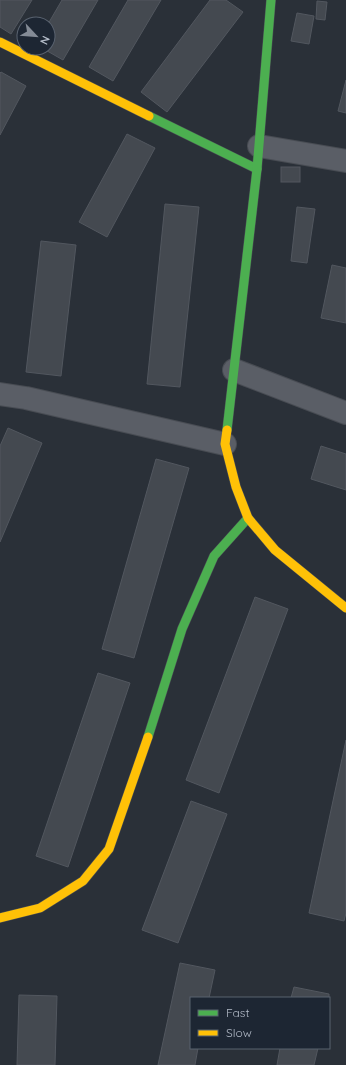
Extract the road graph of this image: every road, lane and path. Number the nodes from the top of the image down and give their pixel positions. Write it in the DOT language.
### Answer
graph roads {
  1 [pos="271,0"];
  2 [pos="0,42"];
  3 [pos="259,146"];
  4 [pos="346,161"];
  5 [pos="257,169"];
  6 [pos="234,370"];
  7 [pos="0,394"];
  8 [pos="346,413"];
  9 [pos="225,444"];
  10 [pos="248,518"];
  11 [pos="346,608"];
  12 [pos="0,918"];
  1 -- 3 [label="street"];
  2 -- 5 [label="street"];
  3 -- 4 [label="street"];
  3 -- 5 [label="street"];
  5 -- 6 [label="street"];
  6 -- 8 [label="street"];
  6 -- 9 [label="street"];
  7 -- 9 [label="street"];
  9 -- 10 [label="street"];
  10 -- 11 [label="street"];
  10 -- 12 [label="street"];
}
